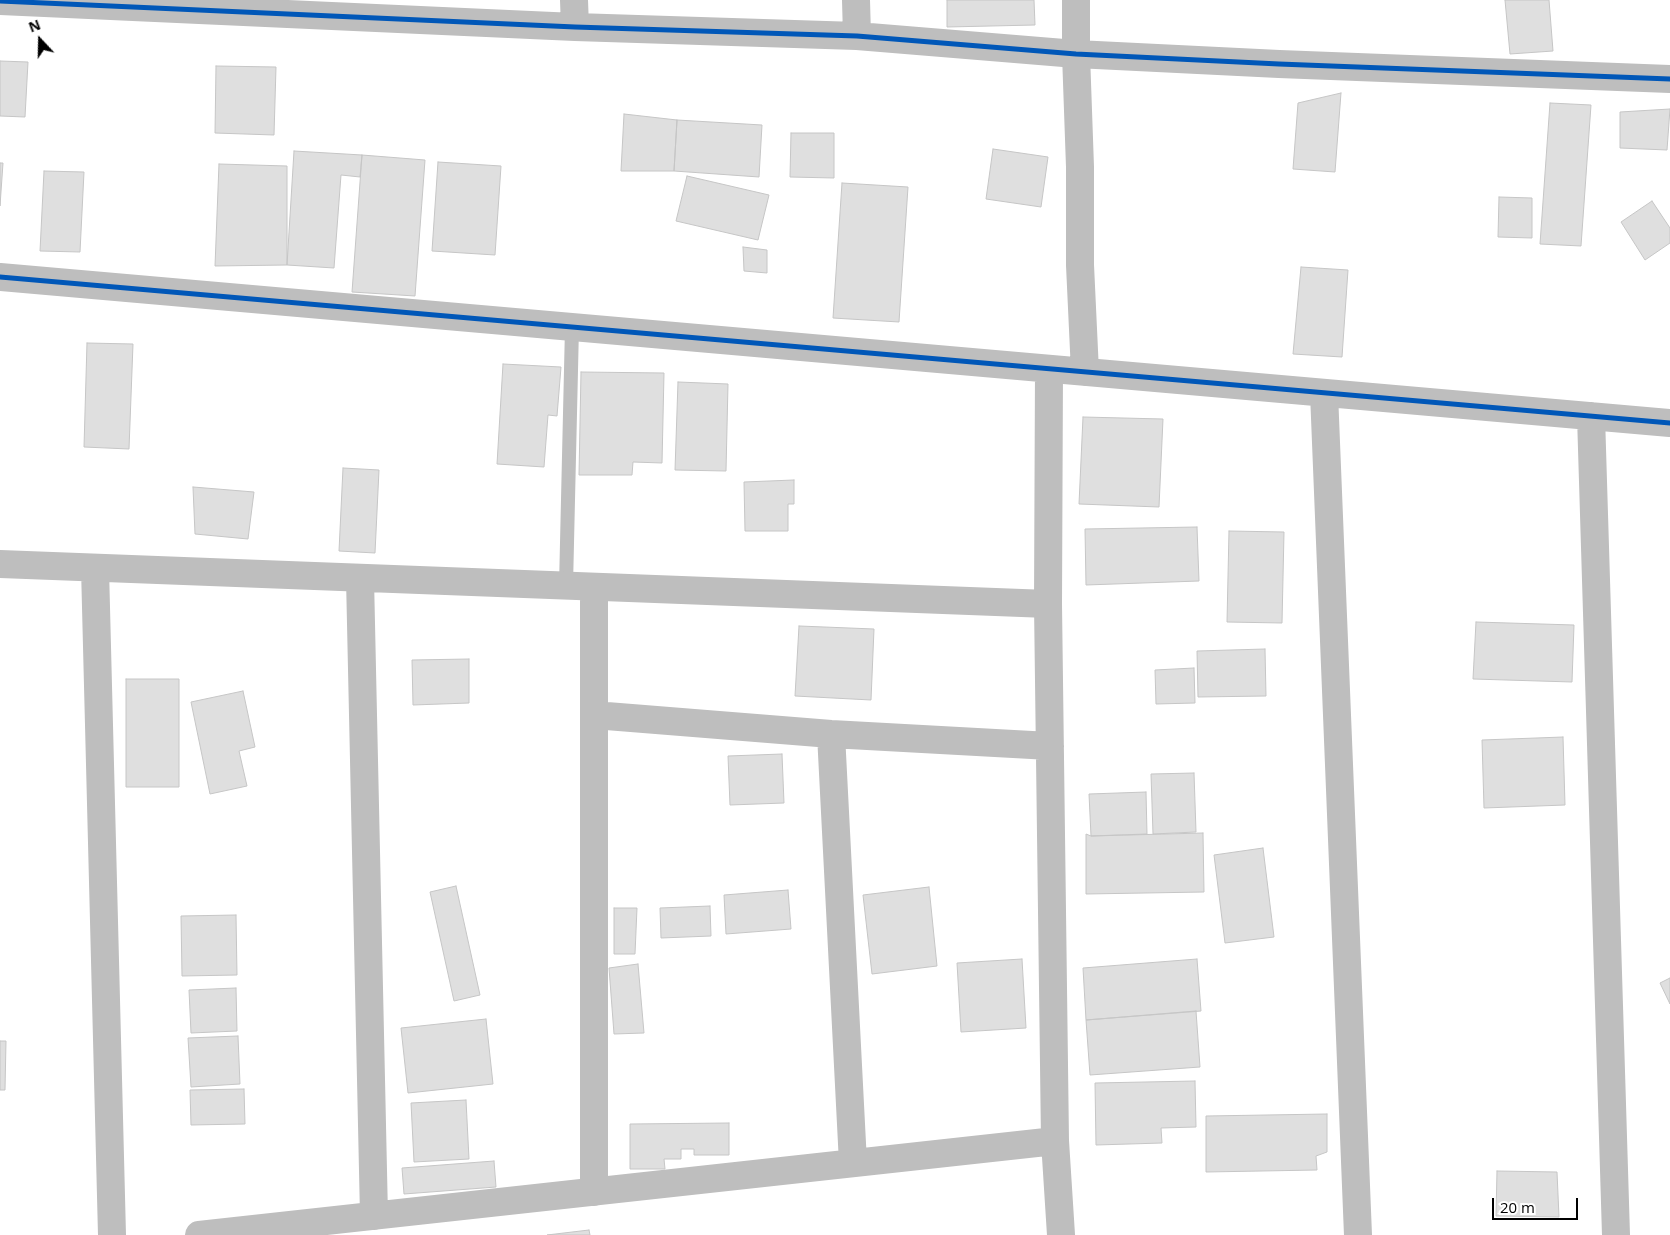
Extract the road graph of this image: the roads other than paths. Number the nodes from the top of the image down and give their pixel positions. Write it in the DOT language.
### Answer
graph roads {
  1 [pos="574,0"];
  2 [pos="856,0"];
  3 [pos="1076,0"];
  4 [pos="0,1"];
  5 [pos="575,27"];
  6 [pos="857,36"];
  7 [pos="1076,54"];
  8 [pos="1670,79"];
  9 [pos="0,277"];
  10 [pos="572,327"];
  11 [pos="1049,369"];
  12 [pos="1085,372"];
  13 [pos="1324,393"];
  14 [pos="1591,416"];
  15 [pos="1670,423"];
  16 [pos="0,564"];
  17 [pos="95,568"];
  18 [pos="360,578"];
  19 [pos="566,586"];
  20 [pos="594,587"];
  21 [pos="1048,604"];
  22 [pos="594,715"];
  23 [pos="831,734"];
  24 [pos="1050,746"];
  25 [pos="1055,1141"];
  26 [pos="853,1163"];
  27 [pos="594,1192"];
  28 [pos="374,1216"];
  29 [pos="112,1235"];
  30 [pos="199,1235"];
  31 [pos="1061,1235"];
  32 [pos="1358,1235"];
  33 [pos="1616,1235"];
  1 -- 5 [label="street"];
  2 -- 6 [label="street"];
  3 -- 7 [label="street"];
  4 -- 5 [label="street"];
  5 -- 6 [label="street"];
  6 -- 7 [label="street"];
  7 -- 8 [label="street"];
  7 -- 12 [label="street"];
  9 -- 10 [label="street"];
  10 -- 11 [label="street"];
  10 -- 19 [label="lane"];
  11 -- 12 [label="street"];
  11 -- 21 [label="street"];
  12 -- 13 [label="street"];
  13 -- 14 [label="street"];
  13 -- 32 [label="street"];
  14 -- 15 [label="street"];
  14 -- 33 [label="street"];
  16 -- 17 [label="street"];
  17 -- 18 [label="street"];
  17 -- 29 [label="street"];
  18 -- 19 [label="street"];
  18 -- 28 [label="street"];
  19 -- 20 [label="street"];
  20 -- 21 [label="street"];
  20 -- 22 [label="street"];
  21 -- 24 [label="street"];
  22 -- 23 [label="street"];
  22 -- 27 [label="street"];
  23 -- 24 [label="street"];
  23 -- 26 [label="street"];
  24 -- 25 [label="street"];
  25 -- 26 [label="street"];
  25 -- 31 [label="street"];
  26 -- 27 [label="street"];
  27 -- 28 [label="street"];
  28 -- 30 [label="street"];
}
